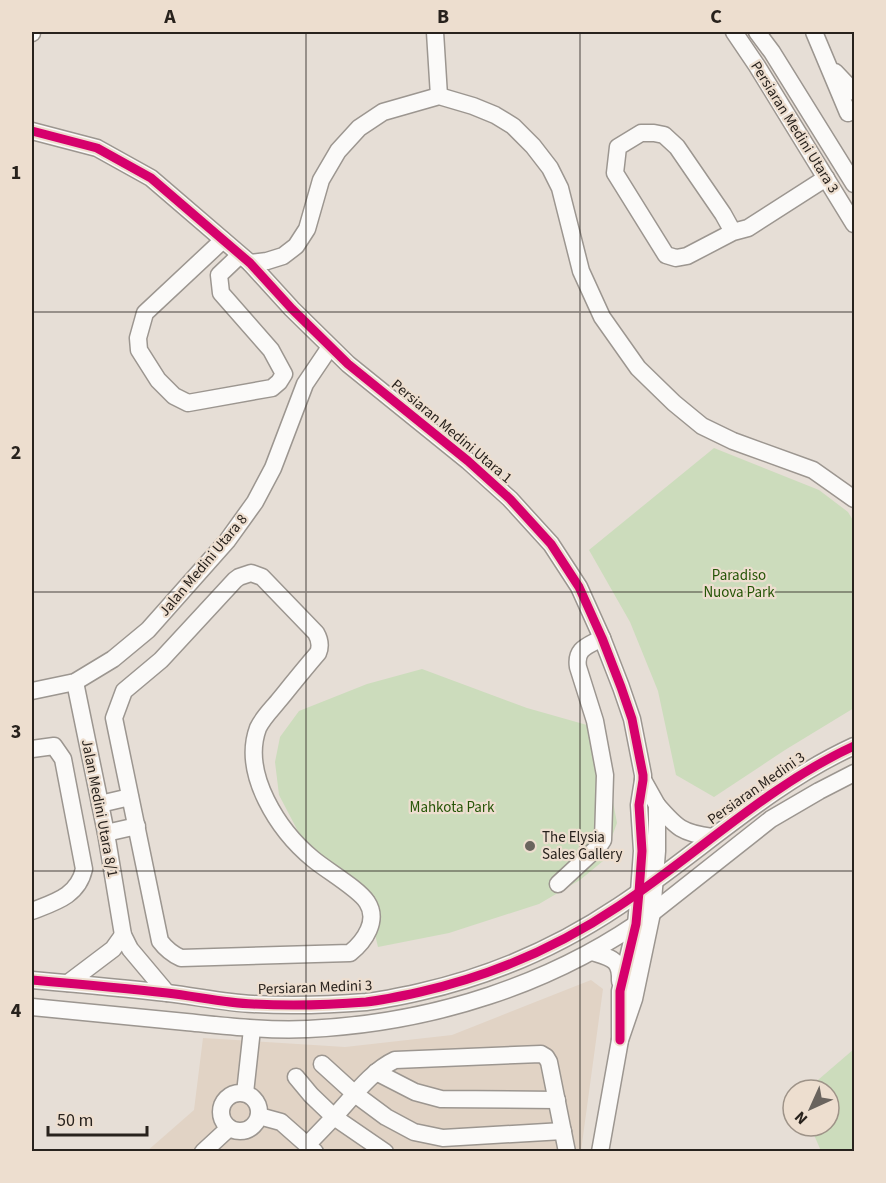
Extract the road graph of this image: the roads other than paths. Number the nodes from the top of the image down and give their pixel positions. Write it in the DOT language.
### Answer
graph roads {
  1 [pos="435,32"];
  2 [pos="734,32"];
  3 [pos="757,32"];
  4 [pos="814,32"];
  5 [pos="828,64"];
  6 [pos="855,92"];
  7 [pos="439,96"];
  8 [pos="848,113"];
  9 [pos="32,131"];
  10 [pos="826,178"];
  11 [pos="855,184"];
  12 [pos="855,224"];
  13 [pos="733,232"];
  14 [pos="223,240"];
  15 [pos="245,259"];
  16 [pos="330,347"];
  17 [pos="855,499"];
  18 [pos="603,638"];
  19 [pos="75,682"];
  20 [pos="32,691"];
  21 [pos="855,746"];
  22 [pos="32,749"];
  23 [pos="855,773"];
  24 [pos="644,780"];
  25 [pos="130,797"];
  26 [pos="100,804"];
  27 [pos="657,805"];
  28 [pos="137,826"];
  29 [pos="106,833"];
  30 [pos="712,837"];
  31 [pos="655,880"];
  32 [pos="558,884"];
  33 [pos="639,892"];
  34 [pos="32,911"];
  35 [pos="652,913"];
  36 [pos="636,924"];
  37 [pos="123,935"];
  38 [pos="592,952"];
  39 [pos="32,980"];
  40 [pos="68,983"];
  41 [pos="620,991"];
  42 [pos="167,993"];
  43 [pos="32,1007"];
  44 [pos="252,1029"];
  45 [pos="620,1040"];
  46 [pos="322,1064"];
  47 [pos="376,1072"];
  48 [pos="296,1077"];
  49 [pos="245,1093"];
  50 [pos="355,1094"];
  51 [pos="556,1100"];
  52 [pos="259,1116"];
  53 [pos="334,1117"];
  54 [pos="229,1128"];
  55 [pos="563,1131"];
  56 [pos="311,1148"];
  57 [pos="203,1152"];
  58 [pos="385,1152"];
  59 [pos="567,1152"];
  60 [pos="600,1152"];
  1 -- 7 [label="street"];
  2 -- 10 [label="street, Persiaran Medini Utara 3"];
  3 -- 11 [label="street, Persiaran Medini Utara 3"];
  4 -- 5 [label="street"];
  5 -- 6 [label="street"];
  5 -- 8 [label="street"];
  7 -- 15 [label="street"];
  7 -- 17 [label="street"];
  9 -- 14 [label="street, Persiaran Medini Utara 1"];
  10 -- 12 [label="street, Persiaran Medini Utara 3"];
  10 -- 13 [label="street"];
  13 -- 13 [label="street"];
  14 -- 15 [label="street, Persiaran Medini Utara 1"];
  14 -- 15 [label="street"];
  15 -- 16 [label="street, Persiaran Medini Utara 1"];
  16 -- 18 [label="street, Persiaran Medini Utara 1"];
  16 -- 19 [label="street, Jalan Medini Utara 8"];
  18 -- 24 [label="street, Persiaran Medini Utara 1"];
  18 -- 32 [label="street"];
  19 -- 20 [label="street, Jalan Medini Utara 8"];
  19 -- 26 [label="street, Jalan Medini Utara 8/1"];
  21 -- 30 [label="street, Persiaran Medini 3"];
  22 -- 34 [label="street"];
  23 -- 35 [label="street"];
  24 -- 27 [label="street, Persiaran Medini Utara 1"];
  24 -- 33 [label="street, Persiaran Medini Utara 1"];
  25 -- 26 [label="street"];
  25 -- 28 [label="street"];
  25 -- 28 [label="street"];
  26 -- 29 [label="street, Jalan Medini Utara 8/1"];
  27 -- 30 [label="street"];
  27 -- 31 [label="street, Persiaran Medini Utara 1"];
  28 -- 29 [label="street"];
  29 -- 37 [label="street, Jalan Medini Utara 8/1"];
  30 -- 31 [label="street, Persiaran Medini 3"];
  31 -- 33 [label="street, Persiaran Medini 3"];
  31 -- 35 [label="street, Persiaran Medini Utara 1"];
  33 -- 36 [label="street, Persiaran Medini Utara 1"];
  33 -- 42 [label="street, Persiaran Medini 3"];
  35 -- 36 [label="street"];
  35 -- 45 [label="street, Persiaran Medini Utara 1"];
  36 -- 38 [label="street"];
  36 -- 41 [label="street, Persiaran Medini Utara 1"];
  37 -- 40 [label="street"];
  37 -- 42 [label="street, Jalan Medini Utara 8/1"];
  38 -- 41 [label="street"];
  38 -- 44 [label="street"];
  39 -- 40 [label="street, Persiaran Medini 3"];
  40 -- 42 [label="street, Persiaran Medini 3"];
  41 -- 45 [label="street, Persiaran Medini Utara 1"];
  43 -- 44 [label="street"];
  44 -- 49 [label="street"];
  45 -- 60 [label="street, Persiaran Medini Utara 1"];
  46 -- 50 [label="street"];
  47 -- 50 [label="street"];
  47 -- 51 [label="street"];
  47 -- 51 [label="street"];
  48 -- 53 [label="street"];
  49 -- 52 [label="street"];
  49 -- 54 [label="street"];
  50 -- 53 [label="street"];
  50 -- 55 [label="street"];
  51 -- 55 [label="street"];
  52 -- 54 [label="street"];
  52 -- 56 [label="street"];
  53 -- 56 [label="street"];
  53 -- 58 [label="street"];
  54 -- 57 [label="street"];
  55 -- 59 [label="street"];
}
